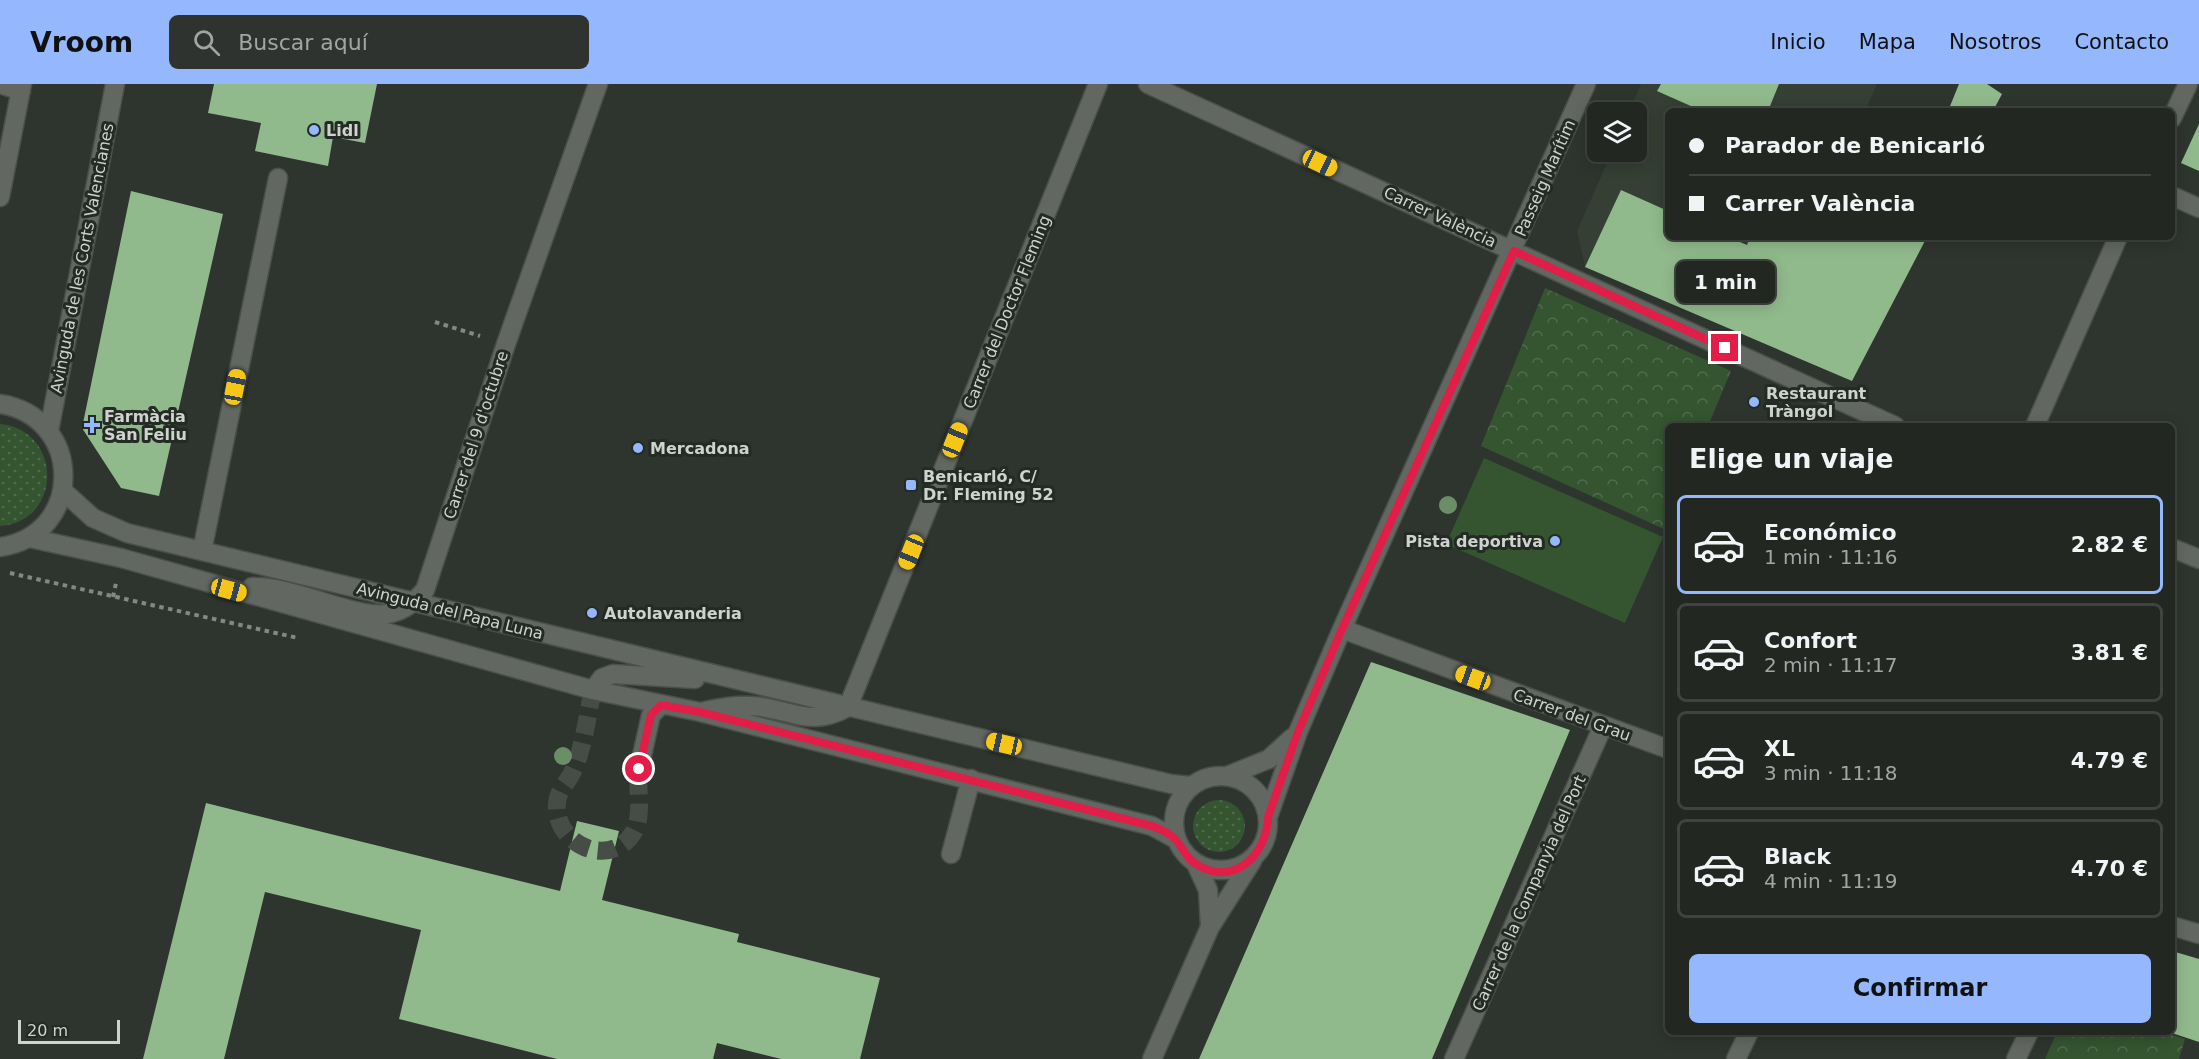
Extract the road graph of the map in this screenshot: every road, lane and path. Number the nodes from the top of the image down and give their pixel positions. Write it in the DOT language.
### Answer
graph roads {
  1 [pos="0,84"];
  2 [pos="115,84"];
  3 [pos="598,84"];
  4 [pos="1098,84"];
  5 [pos="1148,84"];
  6 [pos="1587,84"];
  7 [pos="2188,84"];
  8 [pos="21,87"];
  9 [pos="2175,112"];
  10 [pos="278,178"];
  11 [pos="0,197"];
  12 [pos="2175,197"];
  13 [pos="2199,208"];
  14 [pos="2117,240"];
  15 [pos="1514,251"];
  16 [pos="0,404"];
  17 [pos="1888,423"];
  18 [pos="2036,423"];
  19 [pos="49,431"];
  20 [pos="63,490"];
  21 [pos="30,537"];
  22 [pos="0,547"];
  23 [pos="2175,549"];
  24 [pos="202,551"];
  25 [pos="2199,559"];
  26 [pos="229,590"];
  27 [pos="414,603"];
  28 [pos="1342,629"];
  29 [pos="711,675"];
  30 [pos="593,690"];
  31 [pos="661,705"];
  32 [pos="848,707"];
  33 [pos="700,712"];
  34 [pos="1603,726"];
  35 [pos="1298,732"];
  36 [pos="1665,748"];
  37 [pos="639,769"];
  38 [pos="1227,776"];
  39 [pos="971,779"];
  40 [pos="1190,786"];
  41 [pos="1268,817"];
  42 [pos="1176,839"];
  43 [pos="951,854"];
  44 [pos="1254,857"];
  45 [pos="1196,864"];
  46 [pos="1210,927"];
  47 [pos="2175,927"];
  48 [pos="2199,934"];
  49 [pos="1748,1035"];
  50 [pos="2028,1035"];
  51 [pos="1152,1059"];
  52 [pos="1454,1059"];
  53 [pos="1736,1059"];
  54 [pos="2016,1059"];
  1 -- 8 [label="street"];
  2 -- 19 [label="street, Avinguda de les Corts Valencianes"];
  3 -- 27 [label="street, Carrer del 9 d'octubre"];
  4 -- 32 [label="street, Carrer del Doctor Fleming"];
  5 -- 15 [label="street, Carrer València"];
  6 -- 15 [label="street, Passeig Marítim"];
  7 -- 9 [label="street"];
  8 -- 11 [label="street"];
  10 -- 24 [label="street"];
  12 -- 13 [label="street"];
  14 -- 18 [label="street"];
  15 -- 17 [label="street, Carrer València"];
  15 -- 28 [label="street, Passeig Marítim"];
  16 -- 19 [label="street"];
  19 -- 20 [label="street"];
  20 -- 21 [label="street"];
  20 -- 24 [label="street, Avinguda del Papa Luna"];
  21 -- 22 [label="street"];
  21 -- 26 [label="street"];
  23 -- 25 [label="street"];
  24 -- 27 [label="street, Avinguda del Papa Luna"];
  26 -- 27 [label="street"];
  26 -- 30 [label="street"];
  27 -- 29 [label="street, Avinguda del Papa Luna"];
  28 -- 34 [label="street, Carrer del Grau"];
  28 -- 35 [label="street, Passeig Marítim"];
  29 -- 30 [label="street"];
  29 -- 32 [label="street, Avinguda del Papa Luna"];
  30 -- 31 [label="street"];
  31 -- 33 [label="street"];
  31 -- 37 [label="street"];
  32 -- 33 [label="street"];
  32 -- 40 [label="street, Avinguda del Papa Luna"];
  33 -- 39 [label="street"];
  34 -- 36 [label="street, Carrer del Grau"];
  34 -- 52 [label="street, Carrer de la Companyia del Port"];
  35 -- 38 [label="street, Passeig Marítim"];
  35 -- 41 [label="street, Passeig Marítim"];
  38 -- 40 [label="street"];
  38 -- 41 [label="street"];
  39 -- 42 [label="street"];
  39 -- 43 [label="street"];
  40 -- 42 [label="street"];
  41 -- 44 [label="street"];
  42 -- 45 [label="street"];
  44 -- 45 [label="street"];
  44 -- 46 [label="street"];
  45 -- 46 [label="street"];
  46 -- 51 [label="street"];
  47 -- 48 [label="street"];
  49 -- 53 [label="street"];
  50 -- 54 [label="street"];
}
